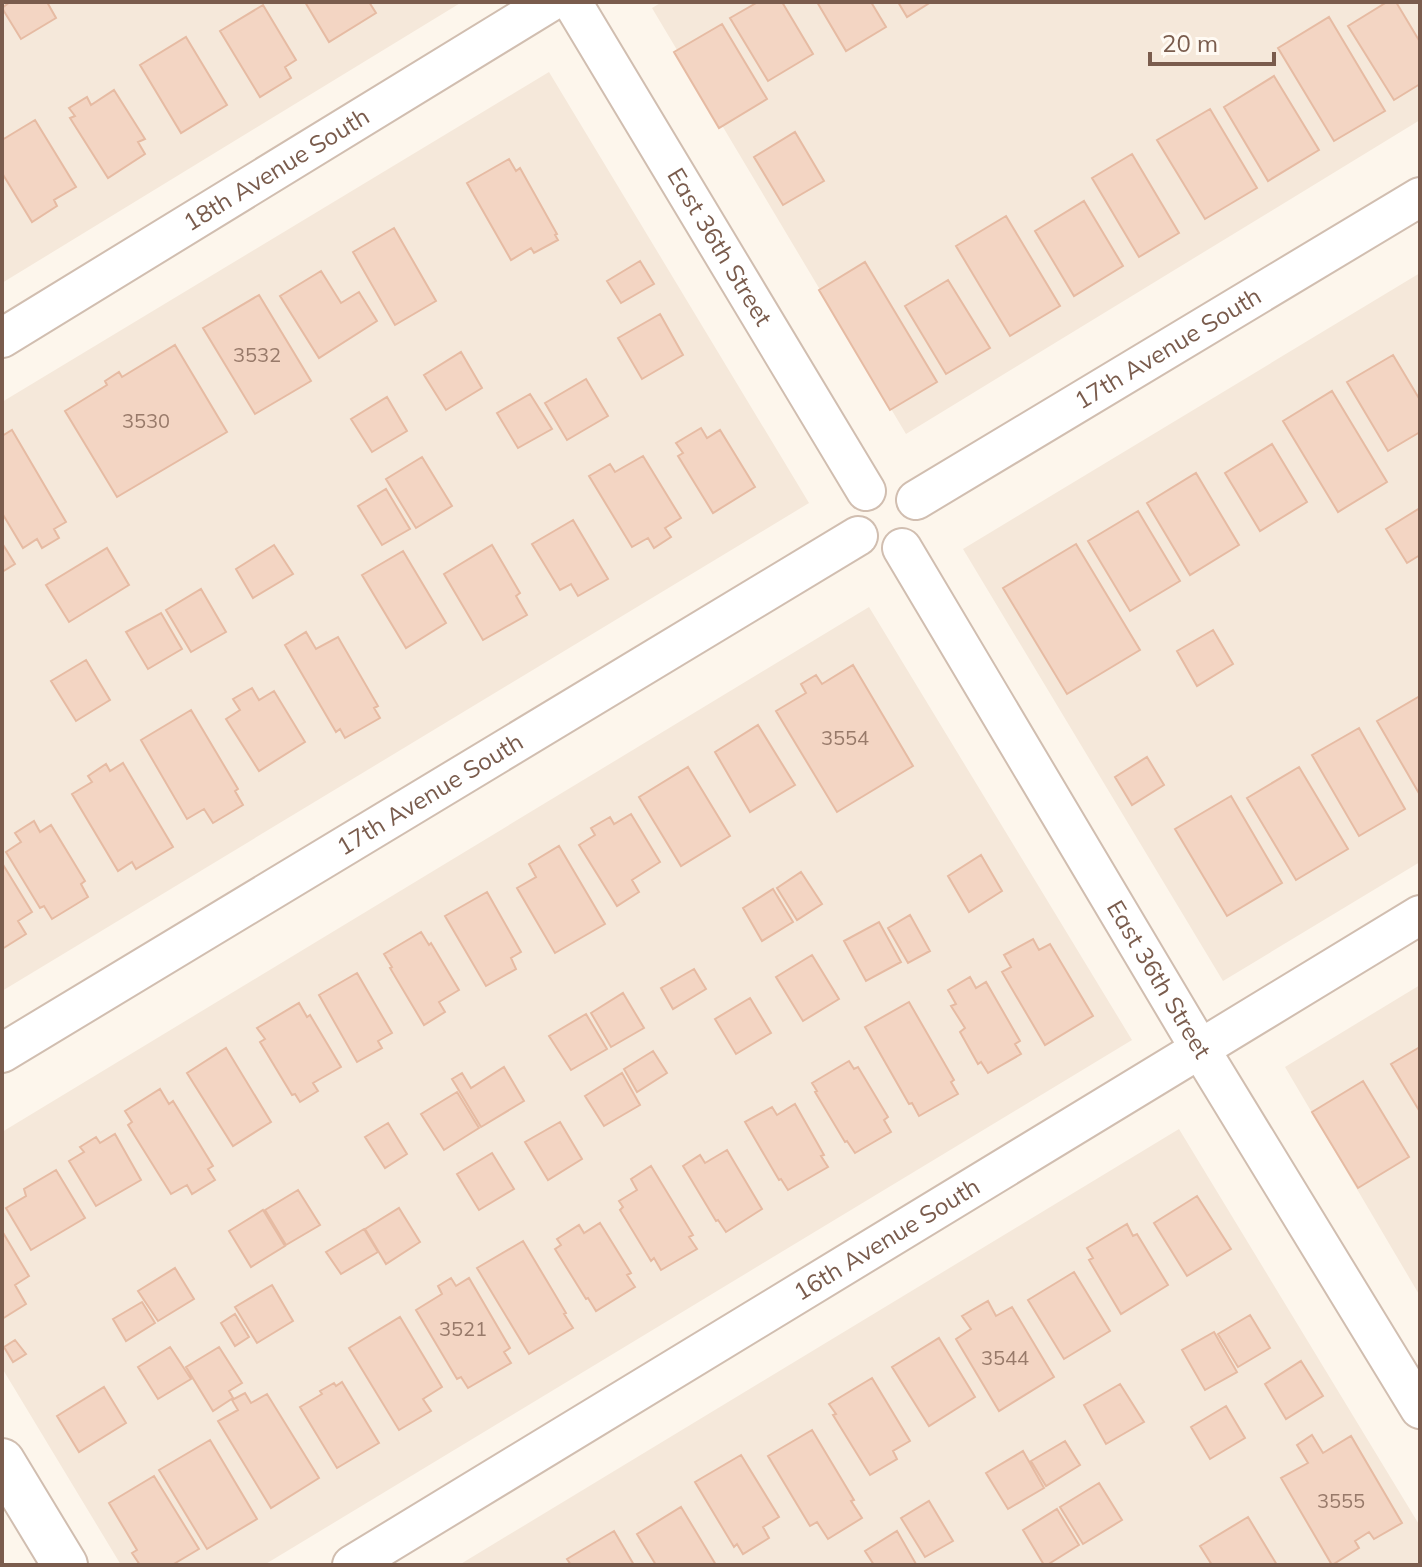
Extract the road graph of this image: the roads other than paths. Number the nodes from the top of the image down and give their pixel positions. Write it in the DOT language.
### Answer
graph roads {
  1 [pos="550,2"];
  2 [pos="572,2"];
  3 [pos="1420,197"];
  4 [pos="2,338"];
  5 [pos="866,491"];
  6 [pos="916,500"];
  7 [pos="858,536"];
  8 [pos="902,548"];
  9 [pos="1420,915"];
  10 [pos="1200,1049"];
  11 [pos="2,1053"];
  12 [pos="1420,1409"];
  13 [pos="2,1461"];
  14 [pos="65,1565"];
  15 [pos="352,1565"];
  1 -- 4 [label="street, 18th Avenue South"];
  2 -- 5 [label="street, East 36th Street"];
  3 -- 6 [label="street, 17th Avenue South"];
  5 -- 6 [label="street"];
  5 -- 7 [label="street"];
  6 -- 8 [label="street"];
  7 -- 8 [label="street"];
  7 -- 11 [label="street, 17th Avenue South"];
  8 -- 10 [label="street, East 36th Street"];
  9 -- 10 [label="street, 16th Avenue South"];
  10 -- 12 [label="street, East 36th Street"];
  10 -- 15 [label="street, 16th Avenue South"];
  13 -- 14 [label="street"];
}
